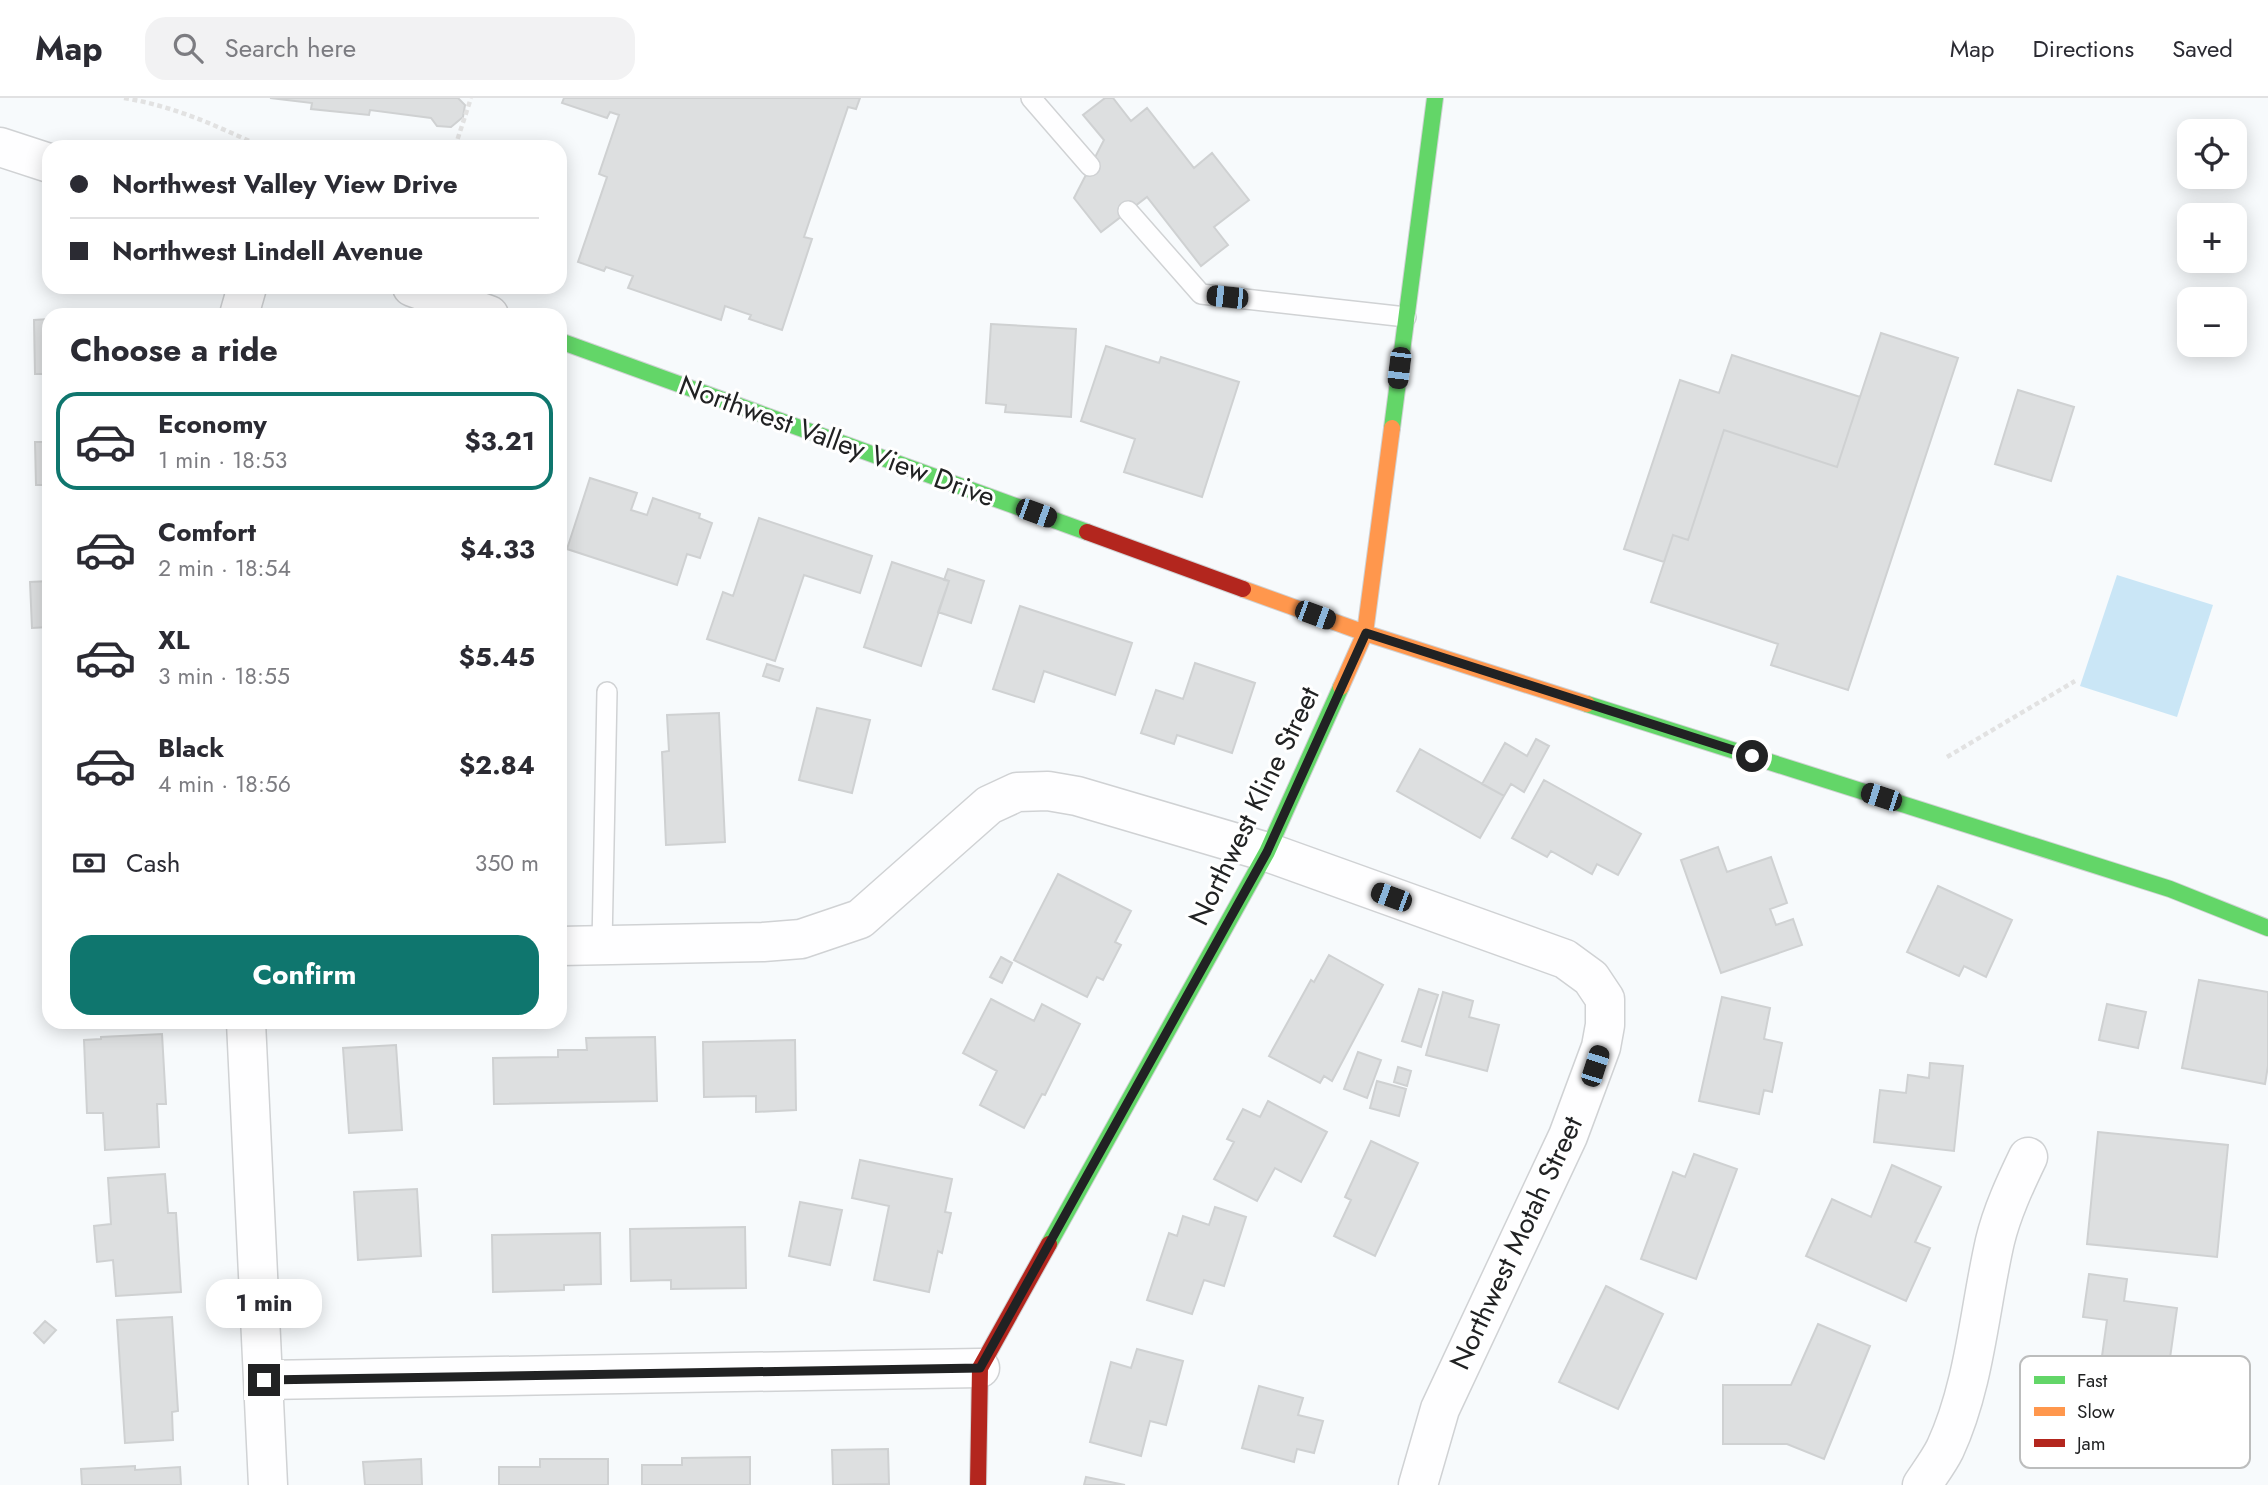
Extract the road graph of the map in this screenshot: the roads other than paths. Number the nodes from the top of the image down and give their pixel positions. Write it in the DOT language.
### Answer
graph roads {
  1 [pos="1031,98"];
  2 [pos="1434,98"];
  3 [pos="0,147"];
  4 [pos="42,161"];
  5 [pos="1090,166"];
  6 [pos="1128,211"];
  7 [pos="431,294"];
  8 [pos="470,308"];
  9 [pos="1406,317"];
  10 [pos="567,344"];
  11 [pos="1366,633"];
  12 [pos="607,692"];
  13 [pos="1267,852"];
  14 [pos="2268,928"];
  15 [pos="602,945"];
  16 [pos="567,946"];
  17 [pos="246,1029"];
  18 [pos="2028,1157"];
  19 [pos="980,1368"];
  20 [pos="264,1380"];
  21 [pos="268,1485"];
  22 [pos="978,1485"];
  23 [pos="1418,1485"];
  24 [pos="1922,1485"];
  1 -- 5 [label="lane"];
  2 -- 9 [label="street, Northwest Kline Street"];
  3 -- 4 [label="street"];
  6 -- 9 [label="lane"];
  7 -- 8 [label="street"];
  9 -- 11 [label="street, Northwest Kline Street"];
  10 -- 11 [label="street, Northwest Valley View Drive"];
  11 -- 13 [label="street, Northwest Kline Street"];
  11 -- 14 [label="street, Northwest Valley View Drive"];
  12 -- 15 [label="lane"];
  13 -- 15 [label="street"];
  13 -- 19 [label="street, Northwest Kline Street"];
  13 -- 23 [label="street, Northwest Motah Street"];
  15 -- 16 [label="street"];
  17 -- 20 [label="street"];
  18 -- 24 [label="street"];
  19 -- 20 [label="street"];
  19 -- 22 [label="street, Northwest Kline Street"];
  20 -- 21 [label="street"];
}
